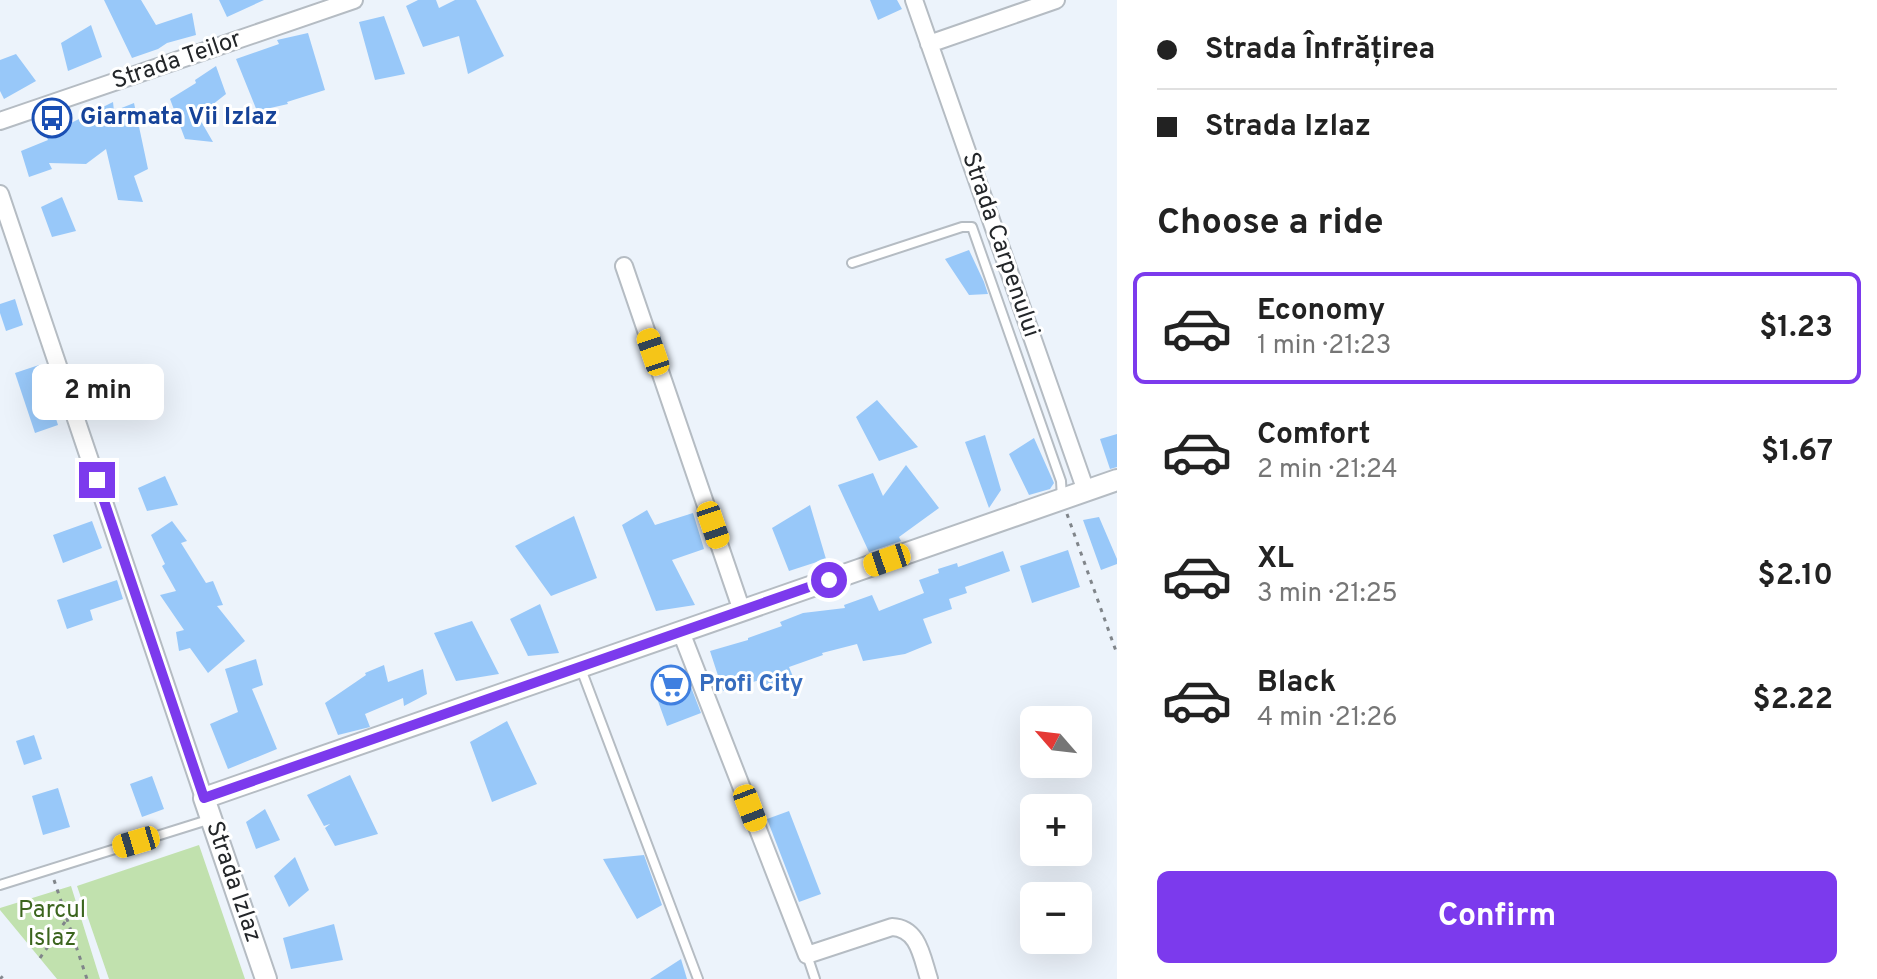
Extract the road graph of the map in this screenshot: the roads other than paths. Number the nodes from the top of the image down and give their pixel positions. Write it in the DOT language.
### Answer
graph roads {
  1 [pos="354,0"];
  2 [pos="914,0"];
  3 [pos="1056,0"];
  4 [pos="929,44"];
  5 [pos="0,121"];
  6 [pos="0,194"];
  7 [pos="991,221"];
  8 [pos="972,227"];
  9 [pos="852,263"];
  10 [pos="624,266"];
  11 [pos="1117,480"];
  12 [pos="1086,491"];
  13 [pos="1062,499"];
  14 [pos="742,611"];
  15 [pos="681,632"];
  16 [pos="581,668"];
  17 [pos="204,798"];
  18 [pos="211,819"];
  19 [pos="0,885"];
  20 [pos="807,955"];
  21 [pos="266,979"];
  22 [pos="698,979"];
  23 [pos="815,979"];
  24 [pos="929,979"];
  1 -- 5 [label="street, Strada Teilor"];
  2 -- 4 [label="street, Strada Carpenului"];
  3 -- 4 [label="street"];
  4 -- 7 [label="street, Strada Carpenului"];
  6 -- 17 [label="street, Strada Izlaz"];
  7 -- 8 [label="lane"];
  7 -- 12 [label="street, Strada Carpenului"];
  8 -- 9 [label="lane"];
  8 -- 13 [label="lane"];
  10 -- 14 [label="street"];
  11 -- 12 [label="street"];
  12 -- 13 [label="street"];
  13 -- 14 [label="street"];
  14 -- 15 [label="street"];
  15 -- 16 [label="street"];
  15 -- 20 [label="street"];
  16 -- 17 [label="street"];
  16 -- 22 [label="lane"];
  17 -- 18 [label="street, Strada Izlaz"];
  18 -- 19 [label="lane"];
  18 -- 21 [label="street, Strada Izlaz"];
  20 -- 23 [label="lane"];
  20 -- 24 [label="street"];
}
